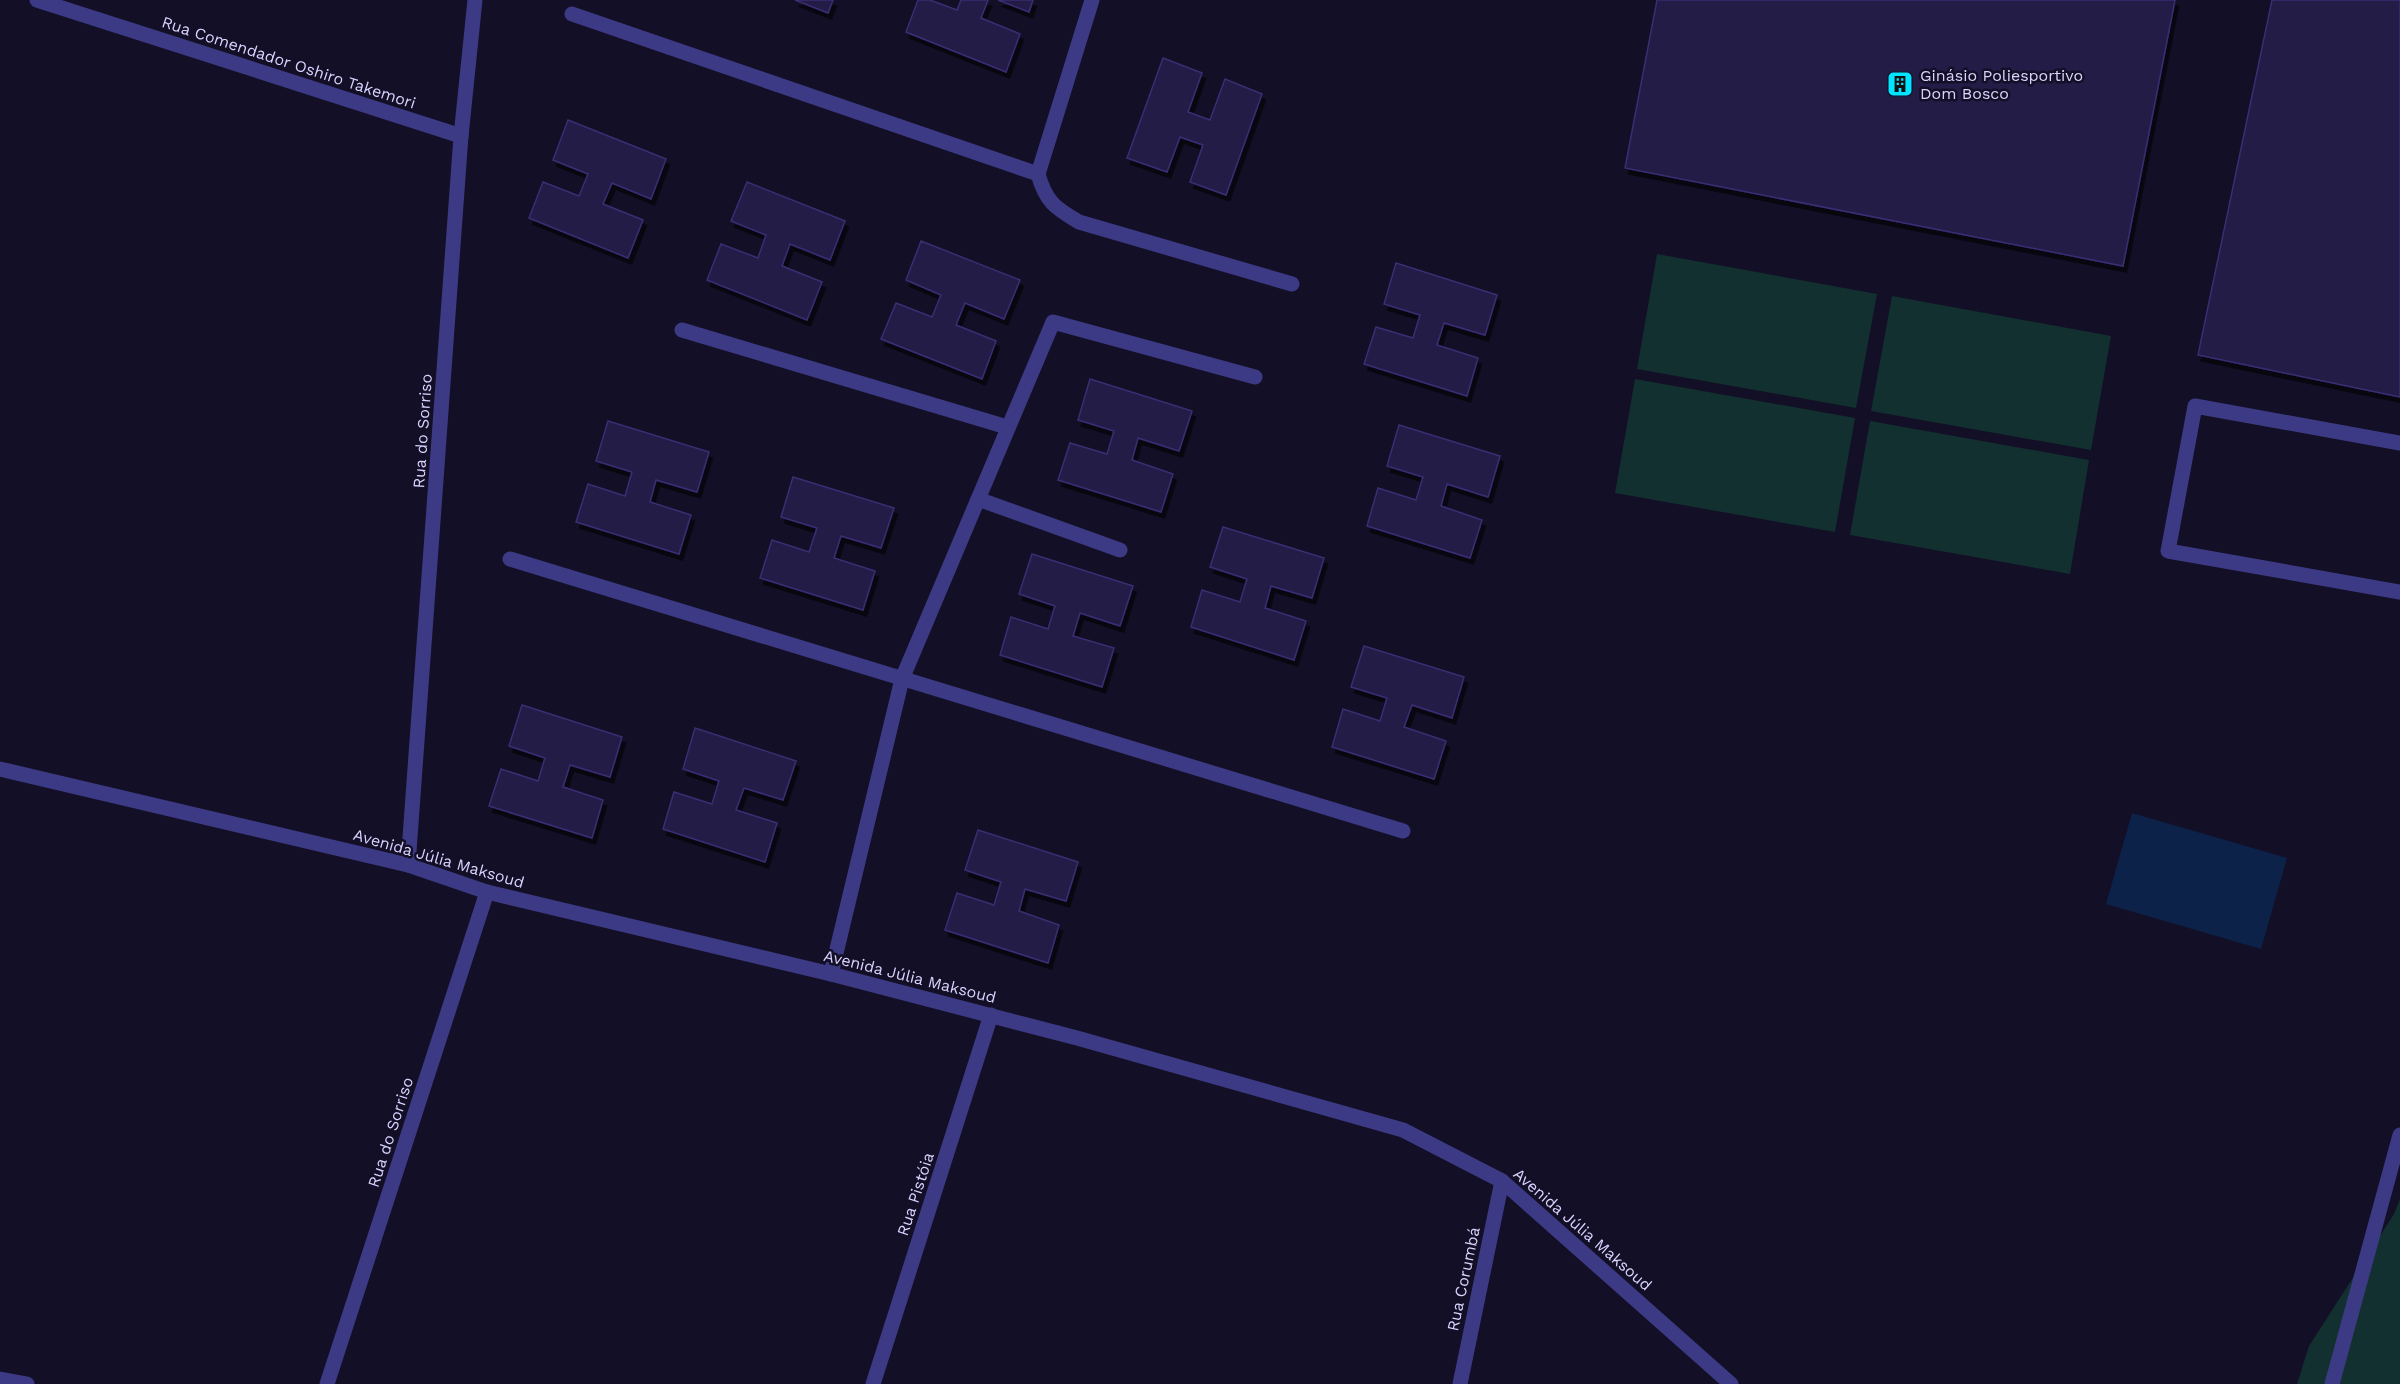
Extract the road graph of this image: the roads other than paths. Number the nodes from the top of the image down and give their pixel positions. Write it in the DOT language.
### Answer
graph roads {
  1 [pos="37,0"];
  2 [pos="475,0"];
  3 [pos="1092,0"];
  4 [pos="572,14"];
  5 [pos="460,136"];
  6 [pos="1038,174"];
  7 [pos="1292,284"];
  8 [pos="682,330"];
  9 [pos="1255,377"];
  10 [pos="1007,427"];
  11 [pos="2400,443"];
  12 [pos="978,499"];
  13 [pos="1120,550"];
  14 [pos="510,558"];
  15 [pos="2400,592"];
  16 [pos="902,679"];
  17 [pos="0,769"];
  18 [pos="1403,831"];
  19 [pos="408,866"];
  20 [pos="487,891"];
  21 [pos="831,974"];
  22 [pos="992,1015"];
  23 [pos="2400,1135"];
  24 [pos="1502,1181"];
  25 [pos="0,1379"];
  26 [pos="27,1384"];
  27 [pos="327,1384"];
  28 [pos="873,1384"];
  29 [pos="1460,1384"];
  30 [pos="1731,1384"];
  31 [pos="2332,1384"];
  1 -- 5 [label="street, Rua Comendador Oshiro Takemori"];
  2 -- 5 [label="street, Rua do Sorriso"];
  3 -- 6 [label="street"];
  4 -- 6 [label="street"];
  5 -- 19 [label="street, Rua do Sorriso"];
  6 -- 7 [label="street"];
  8 -- 10 [label="street"];
  9 -- 10 [label="street"];
  10 -- 12 [label="street"];
  11 -- 15 [label="street"];
  12 -- 13 [label="street"];
  12 -- 16 [label="street"];
  14 -- 16 [label="street"];
  16 -- 18 [label="street"];
  16 -- 21 [label="street"];
  17 -- 19 [label="street, Avenida Júlia Maksoud"];
  19 -- 20 [label="street, Avenida Júlia Maksoud"];
  20 -- 21 [label="street, Avenida Júlia Maksoud"];
  20 -- 27 [label="street, Rua do Sorriso"];
  21 -- 22 [label="street, Avenida Júlia Maksoud"];
  22 -- 24 [label="street, Avenida Júlia Maksoud"];
  22 -- 28 [label="street, Rua Pistóia"];
  23 -- 31 [label="street"];
  24 -- 29 [label="street, Rua Corumbá"];
  24 -- 30 [label="street, Avenida Júlia Maksoud"];
  25 -- 26 [label="street"];
}
